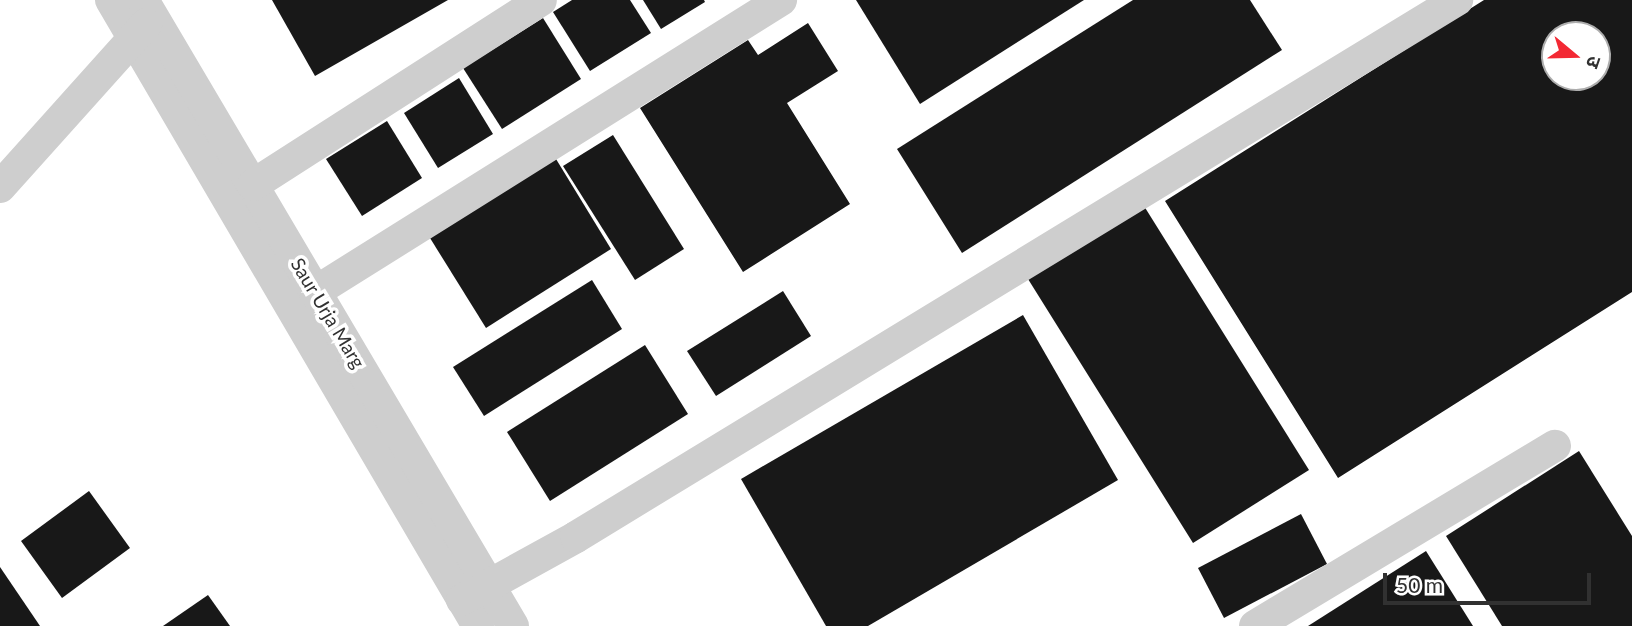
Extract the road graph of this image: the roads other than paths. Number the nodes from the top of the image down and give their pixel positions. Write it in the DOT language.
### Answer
graph roads {
  1 [pos="111,0"];
  2 [pos="541,0"];
  3 [pos="780,0"];
  4 [pos="1457,0"];
  5 [pos="143,18"];
  6 [pos="253,186"];
  7 [pos="0,187"];
  8 [pos="315,292"];
  9 [pos="361,397"];
  10 [pos="1555,446"];
  11 [pos="476,604"];
  12 [pos="513,626"];
  13 [pos="1255,626"];
  1 -- 5 [label="street, Saur Urja Marg"];
  2 -- 6 [label="street"];
  3 -- 8 [label="street"];
  4 -- 11 [label="street"];
  5 -- 6 [label="street, Saur Urja Marg"];
  5 -- 7 [label="street"];
  5 -- 9 [label="street, Saur Urja Marg"];
  6 -- 8 [label="street, Saur Urja Marg"];
  8 -- 9 [label="street, Saur Urja Marg"];
  9 -- 11 [label="street, Saur Urja Marg"];
  10 -- 13 [label="street"];
  11 -- 12 [label="street, Saur Urja Marg"];
}
